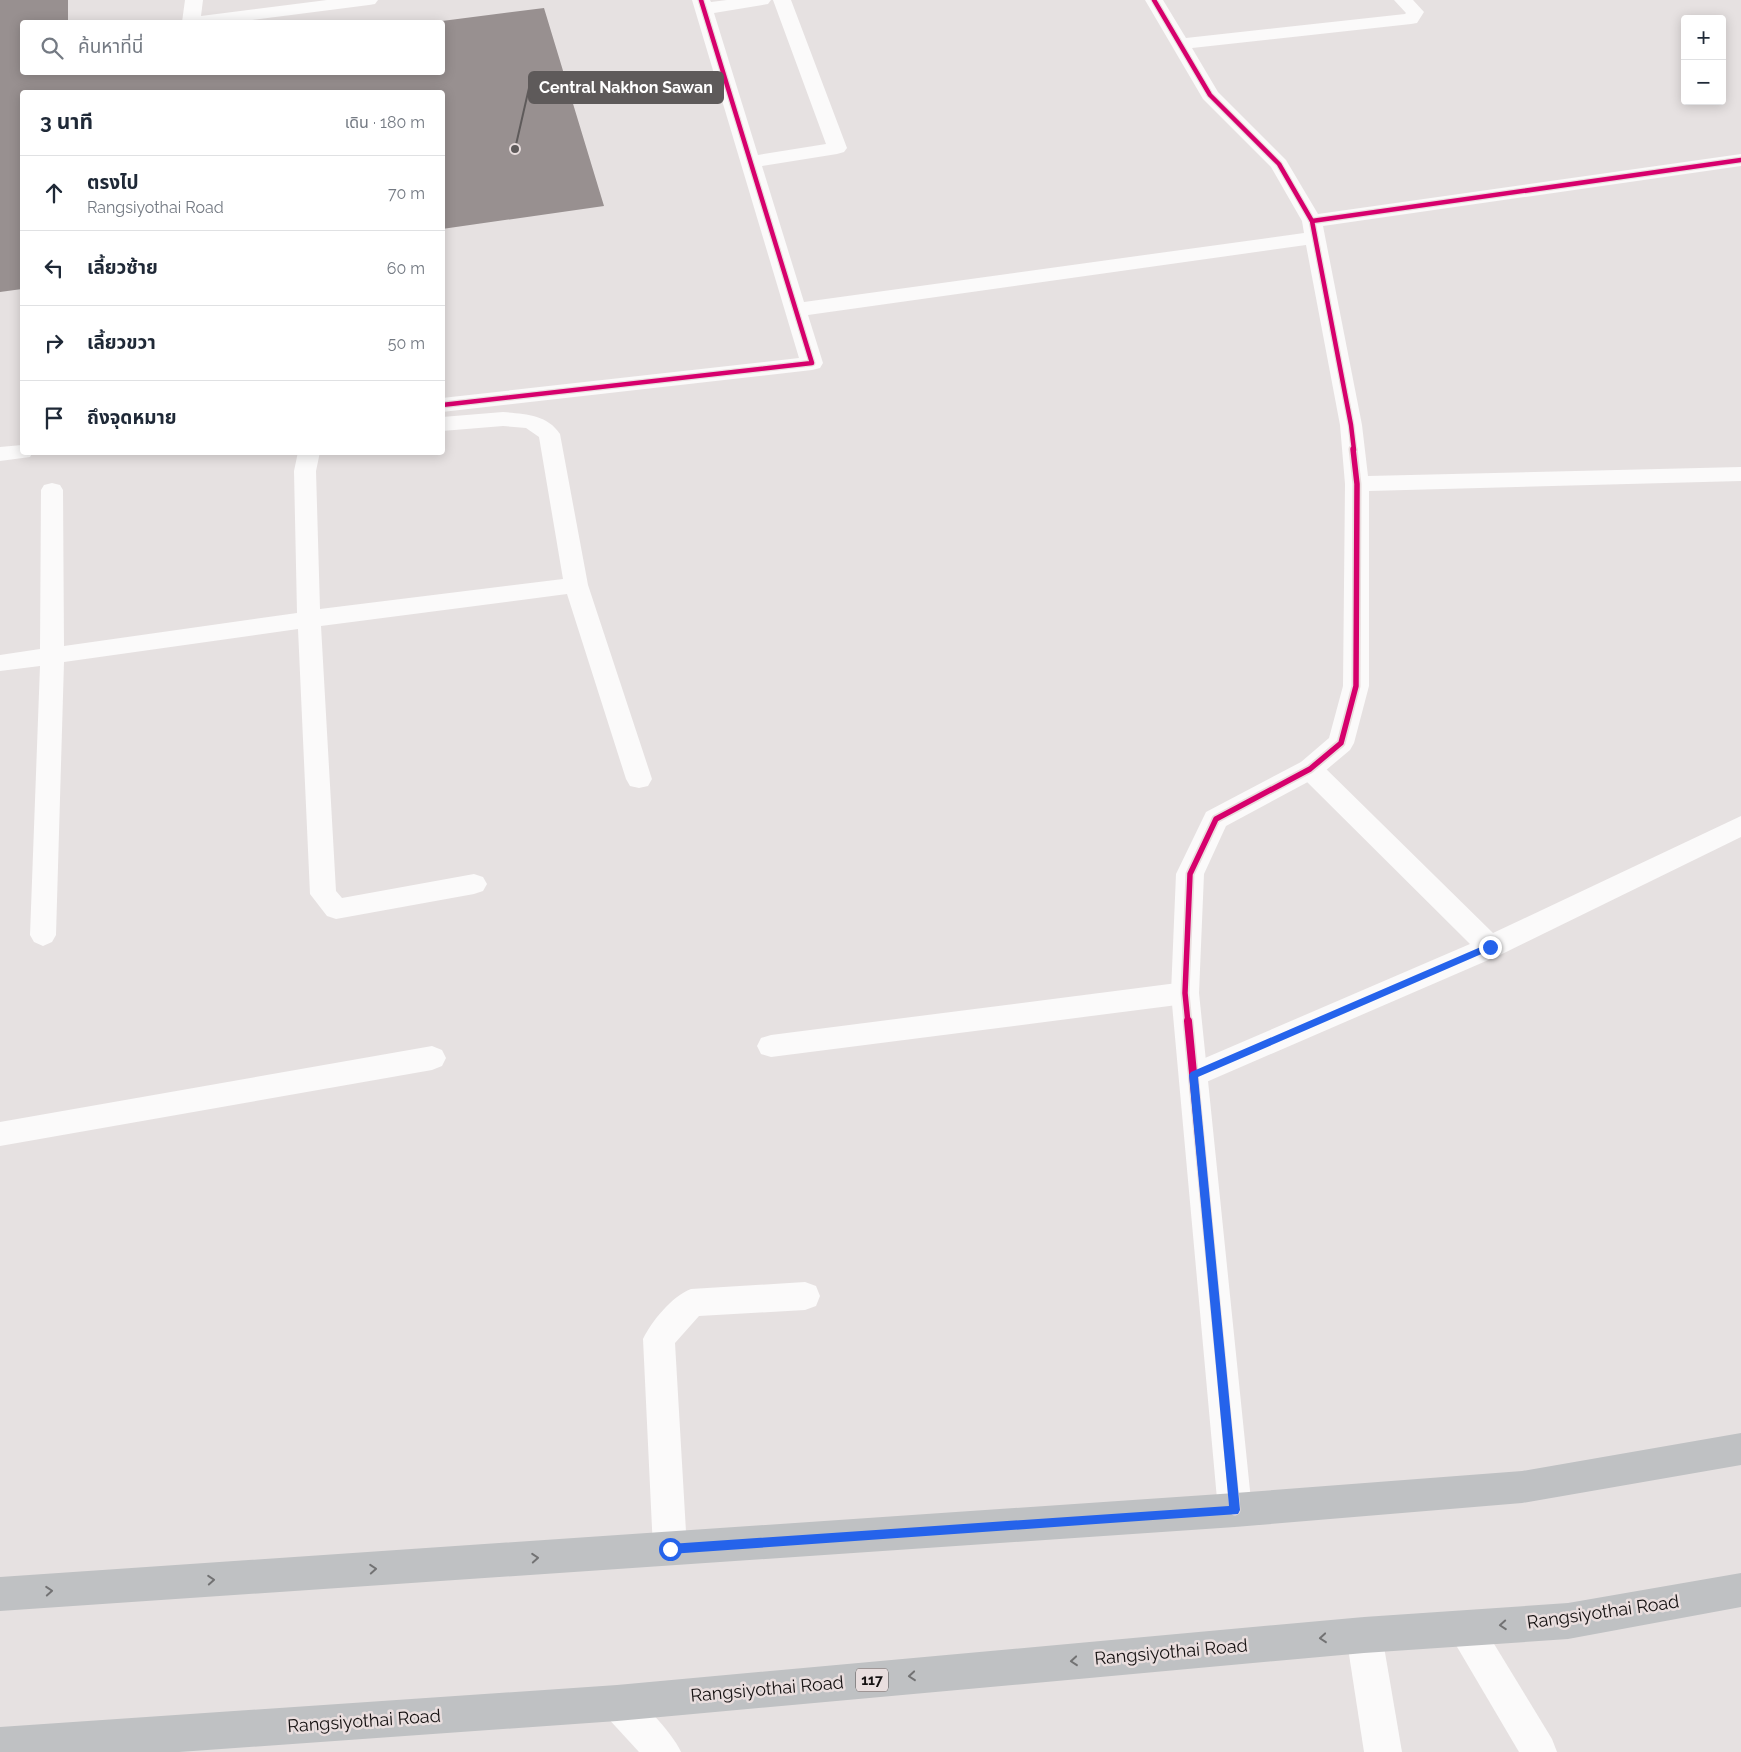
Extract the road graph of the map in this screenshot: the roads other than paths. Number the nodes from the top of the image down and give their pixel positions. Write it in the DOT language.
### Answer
graph roads {
  1 [pos="194,0"];
  2 [pos="369,0"];
  3 [pos="762,0"];
  4 [pos="782,0"];
  5 [pos="1154,0"];
  6 [pos="1403,0"];
  7 [pos="702,5"];
  8 [pos="190,20"];
  9 [pos="213,20"];
  10 [pos="1181,44"];
  11 [pos="1741,160"];
  12 [pos="750,162"];
  13 [pos="1313,229"];
  14 [pos="796,310"];
  15 [pos="445,405"];
  16 [pos="445,424"];
  17 [pos="20,452"];
  18 [pos="0,454"];
  19 [pos="308,455"];
  20 [pos="1741,474"];
  21 [pos="1357,484"];
  22 [pos="52,490"];
  23 [pos="576,585"];
  24 [pos="309,619"];
  25 [pos="52,656"];
  26 [pos="0,663"];
  27 [pos="1310,770"];
  28 [pos="639,779"];
  29 [pos="1741,826"];
  30 [pos="474,884"];
  31 [pos="43,934"];
  32 [pos="1490,947"];
  33 [pos="1185,993"];
  34 [pos="771,1046"];
  35 [pos="432,1058"];
  36 [pos="1194,1075"];
  37 [pos="0,1134"];
  38 [pos="805,1296"];
  39 [pos="1741,1449"];
  40 [pos="1235,1510"];
  41 [pos="670,1549"];
  42 [pos="1741,1590"];
  43 [pos="0,1594"];
  44 [pos="1466,1628"];
  45 [pos="1364,1635"];
  46 [pos="617,1703"];
  47 [pos="0,1746"];
  48 [pos="663,1752"];
  49 [pos="1383,1752"];
  50 [pos="1539,1752"];
  1 -- 8 [label="street"];
  2 -- 9 [label="street"];
  3 -- 7 [label="street"];
  4 -- 12 [label="street"];
  5 -- 10 [label="street"];
  6 -- 10 [label="street"];
  7 -- 12 [label="street"];
  10 -- 13 [label="street"];
  11 -- 13 [label="street"];
  12 -- 14 [label="street"];
  13 -- 14 [label="street"];
  13 -- 21 [label="street"];
  14 -- 15 [label="street"];
  16 -- 23 [label="lane"];
  17 -- 18 [label="street"];
  19 -- 24 [label="lane"];
  20 -- 21 [label="street"];
  21 -- 27 [label="street"];
  22 -- 25 [label="lane"];
  23 -- 24 [label="lane"];
  23 -- 28 [label="lane"];
  24 -- 25 [label="lane"];
  24 -- 30 [label="lane"];
  25 -- 26 [label="lane"];
  25 -- 31 [label="lane"];
  27 -- 32 [label="lane"];
  27 -- 33 [label="street"];
  29 -- 32 [label="lane"];
  32 -- 36 [label="lane"];
  33 -- 34 [label="lane"];
  33 -- 36 [label="street"];
  35 -- 37 [label="lane"];
  36 -- 40 [label="street"];
  38 -- 41 [label="lane"];
  39 -- 40 [label="main road"];
  40 -- 41 [label="main road"];
  43 -- 41 [label="main road, one-way"];
  42 -- 44 [label="main road, Rangsiyothai Road / 117, one-way"];
  44 -- 45 [label="main road, Rangsiyothai Road / 117"];
  44 -- 50 [label="lane"];
  45 -- 46 [label="main road, Rangsiyothai Road / 117, one-way"];
  45 -- 49 [label="street"];
  46 -- 47 [label="main road, Rangsiyothai Road / 117"];
  46 -- 48 [label="lane"];
}
